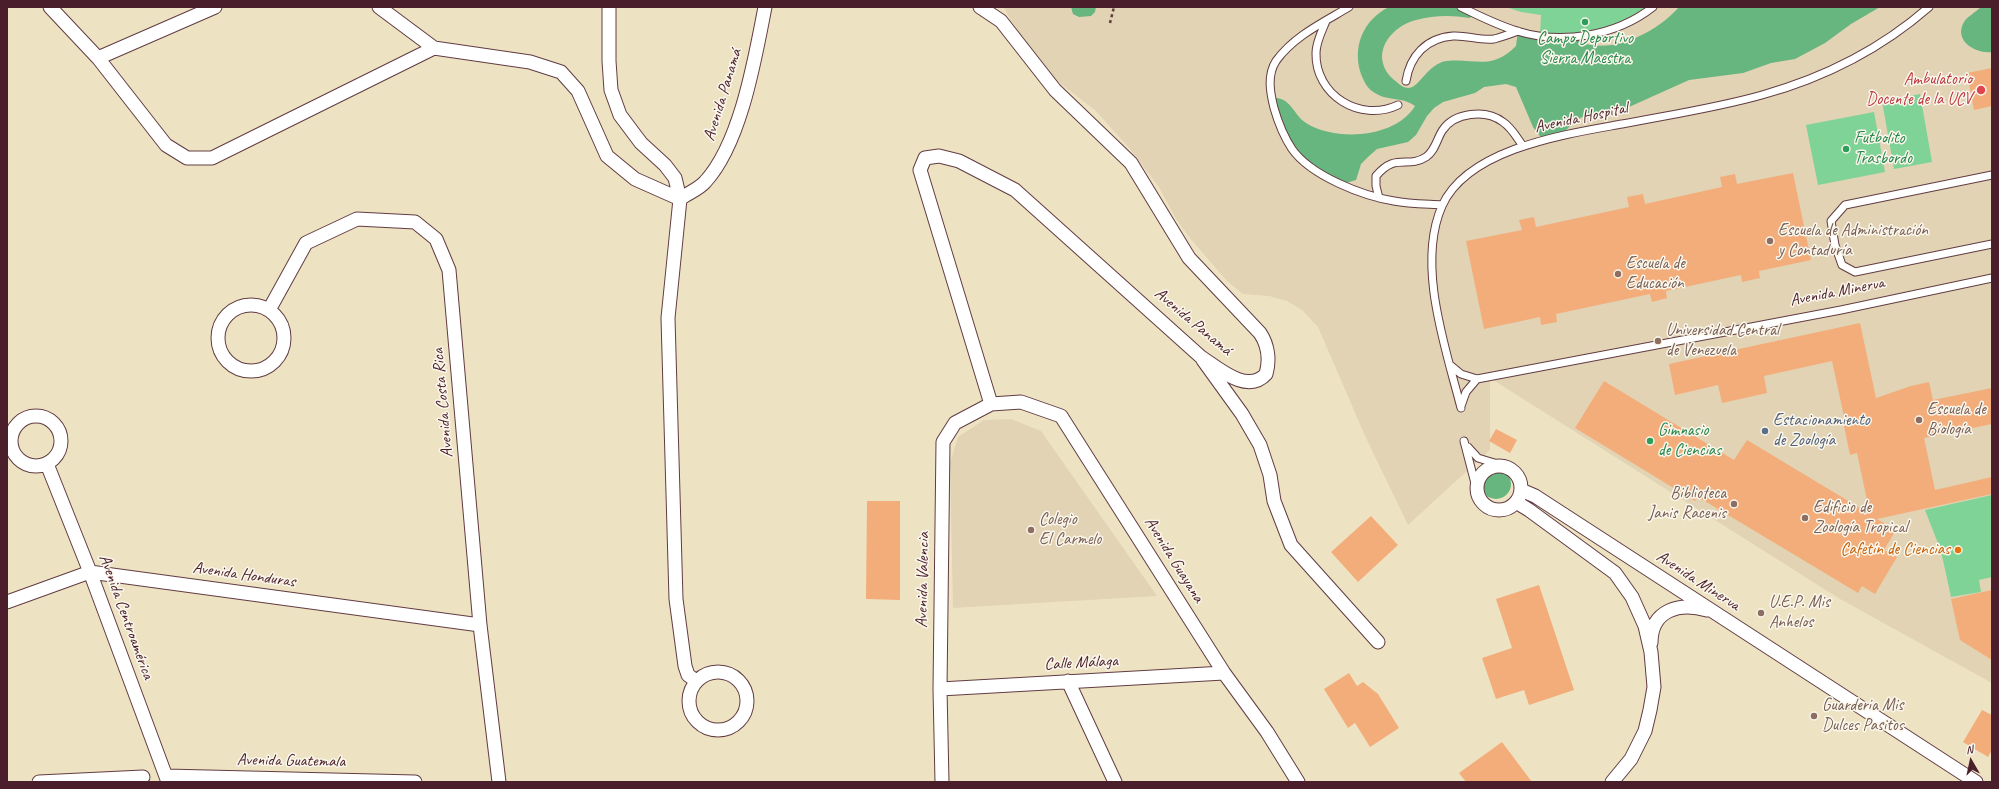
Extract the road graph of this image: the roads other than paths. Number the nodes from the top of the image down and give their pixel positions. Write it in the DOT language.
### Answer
graph roads {
  1 [pos="50,7"];
  2 [pos="215,7"];
  3 [pos="379,7"];
  4 [pos="609,7"];
  5 [pos="765,7"];
  6 [pos="980,7"];
  7 [pos="1349,7"];
  8 [pos="1460,7"];
  9 [pos="1653,7"];
  10 [pos="1929,7"];
  11 [pos="1326,21"];
  12 [pos="1518,31"];
  13 [pos="434,48"];
  14 [pos="98,58"];
  15 [pos="1406,82"];
  16 [pos="1398,105"];
  17 [pos="1523,146"];
  18 [pos="1992,175"];
  19 [pos="1379,198"];
  20 [pos="680,199"];
  21 [pos="1442,205"];
  22 [pos="1992,244"];
  23 [pos="1992,278"];
  24 [pos="269,310"];
  25 [pos="1201,356"];
  26 [pos="1449,364"];
  27 [pos="1477,379"];
  28 [pos="991,404"];
  29 [pos="9,444"];
  30 [pos="47,464"];
  31 [pos="1501,466"];
  32 [pos="1521,490"];
  33 [pos="1477,491"];
  34 [pos="1516,502"];
  35 [pos="90,572"];
  36 [pos="7,602"];
  37 [pos="1712,611"];
  38 [pos="480,625"];
  39 [pos="1378,642"];
  40 [pos="1651,652"];
  41 [pos="1224,673"];
  42 [pos="1068,681"];
  43 [pos="696,682"];
  44 [pos="940,689"];
  45 [pos="143,777"];
  46 [pos="167,779"];
  47 [pos="39,782"];
  48 [pos="415,782"];
  49 [pos="499,782"];
  50 [pos="942,782"];
  51 [pos="1115,782"];
  52 [pos="1298,782"];
  53 [pos="1612,782"];
  54 [pos="1976,782"];
  1 -- 14 [label="street"];
  2 -- 14 [label="street"];
  3 -- 13 [label="street"];
  4 -- 20 [label="street"];
  5 -- 20 [label="street, Avenida Panamá"];
  6 -- 25 [label="street, Avenida Panamá"];
  7 -- 11 [label="lane"];
  8 -- 12 [label="lane"];
  9 -- 12 [label="lane"];
  10 -- 17 [label="lane, Avenida Hospital"];
  11 -- 16 [label="lane"];
  11 -- 19 [label="lane"];
  12 -- 15 [label="lane"];
  13 -- 14 [label="street"];
  13 -- 20 [label="street"];
  17 -- 19 [label="lane"];
  17 -- 21 [label="lane, Avenida Hospital"];
  18 -- 22 [label="lane"];
  19 -- 21 [label="lane"];
  20 -- 43 [label="street"];
  21 -- 26 [label="lane, Avenida Hospital"];
  23 -- 27 [label="lane, Avenida Minerva"];
  24 -- 24 [label="street"];
  24 -- 38 [label="street, Avenida Costa Rica"];
  25 -- 28 [label="street, Avenida Panamá"];
  25 -- 39 [label="street"];
  26 -- 27 [label="lane"];
  26 -- 27 [label="lane, Avenida Hospital"];
  28 -- 41 [label="street, Avenida Guayana"];
  28 -- 44 [label="street, Avenida Valencia"];
  29 -- 30 [label="street"];
  29 -- 30 [label="street"];
  30 -- 35 [label="street, Avenida Centroamérica"];
  31 -- 32 [label="street"];
  31 -- 33 [label="street"];
  31 -- 33 [label="lane"];
  32 -- 34 [label="street"];
  32 -- 37 [label="street, Avenida Minerva"];
  33 -- 34 [label="street"];
  34 -- 40 [label="street"];
  35 -- 36 [label="street, Avenida Honduras"];
  35 -- 38 [label="street, Avenida Honduras"];
  35 -- 46 [label="street, Avenida Centroamérica"];
  37 -- 40 [label="street"];
  37 -- 54 [label="street, Avenida Minerva"];
  38 -- 49 [label="street, Avenida Costa Rica"];
  40 -- 53 [label="street"];
  41 -- 42 [label="street, Calle Málaga"];
  41 -- 52 [label="street, Avenida Guayana"];
  42 -- 44 [label="street, Calle Málaga"];
  42 -- 51 [label="street"];
  43 -- 43 [label="street"];
  44 -- 50 [label="street, Avenida Valencia"];
  45 -- 47 [label="street"];
  46 -- 48 [label="street, Avenida Guatemala"];
}
